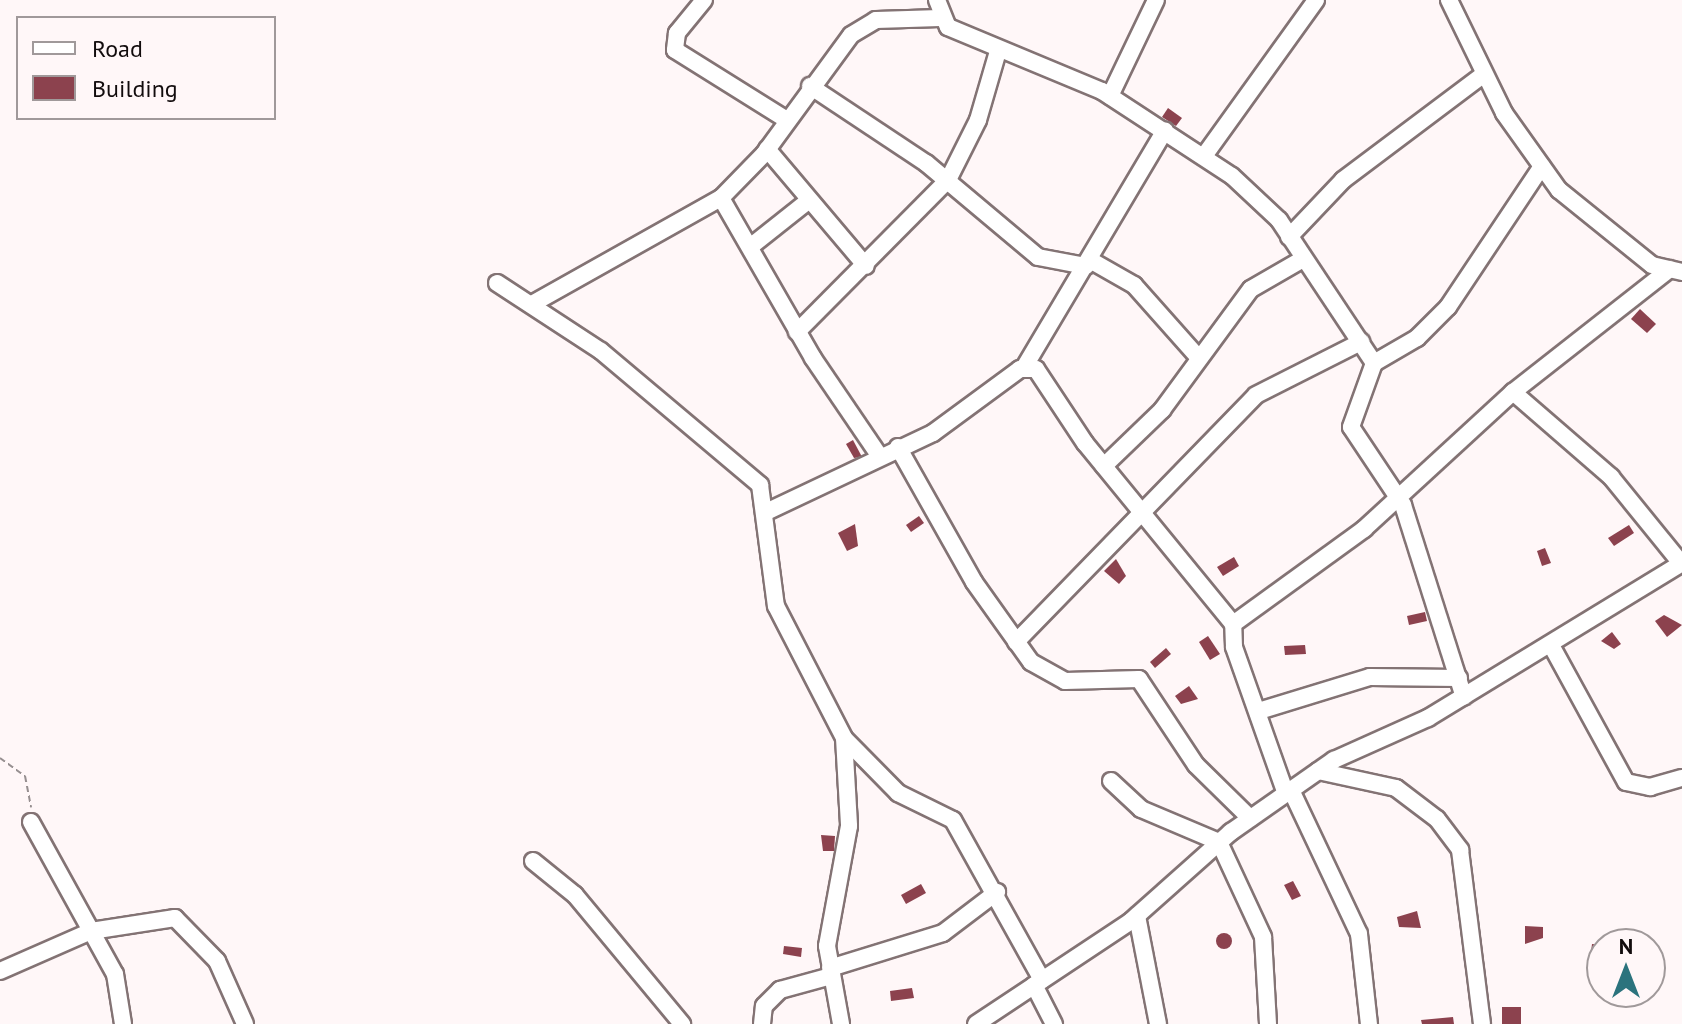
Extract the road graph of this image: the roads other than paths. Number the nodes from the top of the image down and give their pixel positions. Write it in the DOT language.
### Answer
graph roads {
  1 [pos="704,0"];
  2 [pos="937,0"];
  3 [pos="1156,0"];
  4 [pos="1432,0"];
  5 [pos="1308,3"];
  6 [pos="1451,5"];
  7 [pos="940,18"];
  8 [pos="998,51"];
  9 [pos="1483,75"];
  10 [pos="810,86"];
  11 [pos="1110,96"];
  12 [pos="787,120"];
  13 [pos="1165,130"];
  14 [pos="767,149"];
  15 [pos="1204,156"];
  16 [pos="1542,166"];
  17 [pos="948,180"];
  18 [pos="721,198"];
  19 [pos="808,201"];
  20 [pos="1289,237"];
  21 [pos="750,247"];
  22 [pos="1303,259"];
  23 [pos="1088,263"];
  24 [pos="866,266"];
  25 [pos="1676,271"];
  26 [pos="497,283"];
  27 [pos="532,304"];
  28 [pos="797,332"];
  29 [pos="1361,342"];
  30 [pos="1197,356"];
  31 [pos="1374,363"];
  32 [pos="1025,366"];
  33 [pos="1513,392"];
  34 [pos="898,447"];
  35 [pos="879,455"];
  36 [pos="1104,466"];
  37 [pos="1398,499"];
  38 [pos="1139,507"];
  39 [pos="764,513"];
  40 [pos="1681,566"];
  41 [pos="1233,624"];
  42 [pos="1016,642"];
  43 [pos="1551,645"];
  44 [pos="1459,678"];
  45 [pos="1464,697"];
  46 [pos="1262,710"];
  47 [pos="844,738"];
  48 [pos="1318,771"];
  49 [pos="1682,778"];
  50 [pos="1111,781"];
  51 [pos="1289,792"];
  52 [pos="1250,818"];
  53 [pos="31,822"];
  54 [pos="1219,842"];
  55 [pos="533,861"];
  56 [pos="997,892"];
  57 [pos="1137,916"];
  58 [pos="91,931"];
  59 [pos="0,971"];
  60 [pos="831,972"];
  61 [pos="1038,982"];
  62 [pos="123,1024"];
  63 [pos="245,1024"];
  64 [pos="682,1024"];
  65 [pos="762,1024"];
  66 [pos="841,1024"];
  67 [pos="976,1024"];
  68 [pos="1054,1024"];
  69 [pos="1158,1024"];
  70 [pos="1268,1024"];
  71 [pos="1369,1024"];
  72 [pos="1482,1024"];
  1 -- 12 [label="street"];
  2 -- 7 [label="street"];
  3 -- 11 [label="street"];
  4 -- 6 [label="street"];
  5 -- 15 [label="street"];
  6 -- 9 [label="street"];
  7 -- 8 [label="street"];
  7 -- 10 [label="street"];
  8 -- 11 [label="street"];
  8 -- 17 [label="street"];
  9 -- 16 [label="street"];
  9 -- 20 [label="street"];
  10 -- 12 [label="street"];
  10 -- 17 [label="street"];
  11 -- 13 [label="street"];
  12 -- 14 [label="street"];
  13 -- 15 [label="street"];
  13 -- 23 [label="street"];
  14 -- 18 [label="street"];
  14 -- 19 [label="street"];
  15 -- 20 [label="street"];
  16 -- 25 [label="street"];
  16 -- 31 [label="street"];
  17 -- 23 [label="street"];
  17 -- 24 [label="street"];
  18 -- 21 [label="street"];
  18 -- 27 [label="street"];
  19 -- 21 [label="street"];
  19 -- 24 [label="street"];
  20 -- 22 [label="street"];
  21 -- 28 [label="street"];
  22 -- 29 [label="street"];
  22 -- 30 [label="street"];
  23 -- 30 [label="street"];
  23 -- 32 [label="street"];
  24 -- 28 [label="street"];
  25 -- 33 [label="street"];
  26 -- 27 [label="street"];
  27 -- 39 [label="street"];
  28 -- 35 [label="street"];
  29 -- 31 [label="street"];
  29 -- 38 [label="street"];
  30 -- 36 [label="street"];
  31 -- 37 [label="street"];
  32 -- 34 [label="street"];
  32 -- 36 [label="street"];
  33 -- 37 [label="street"];
  33 -- 40 [label="street"];
  34 -- 35 [label="street"];
  34 -- 42 [label="street"];
  35 -- 39 [label="street"];
  36 -- 38 [label="street"];
  37 -- 41 [label="street"];
  37 -- 44 [label="street"];
  38 -- 41 [label="street"];
  38 -- 42 [label="street"];
  39 -- 47 [label="street"];
  40 -- 43 [label="street"];
  41 -- 46 [label="street"];
  42 -- 52 [label="street"];
  43 -- 45 [label="street"];
  43 -- 49 [label="street"];
  44 -- 45 [label="street"];
  44 -- 46 [label="street"];
  45 -- 48 [label="street"];
  46 -- 51 [label="street"];
  47 -- 56 [label="street"];
  47 -- 60 [label="street"];
  48 -- 51 [label="street"];
  48 -- 72 [label="street"];
  50 -- 54 [label="street"];
  51 -- 52 [label="street"];
  51 -- 71 [label="street"];
  52 -- 54 [label="street"];
  53 -- 58 [label="street"];
  54 -- 57 [label="street"];
  54 -- 70 [label="street"];
  55 -- 64 [label="street"];
  56 -- 60 [label="street"];
  56 -- 61 [label="street"];
  57 -- 61 [label="street"];
  57 -- 69 [label="street"];
  58 -- 59 [label="street"];
  58 -- 62 [label="street"];
  58 -- 63 [label="street"];
  60 -- 65 [label="street"];
  60 -- 66 [label="street"];
  61 -- 67 [label="street"];
  61 -- 68 [label="street"];
}
